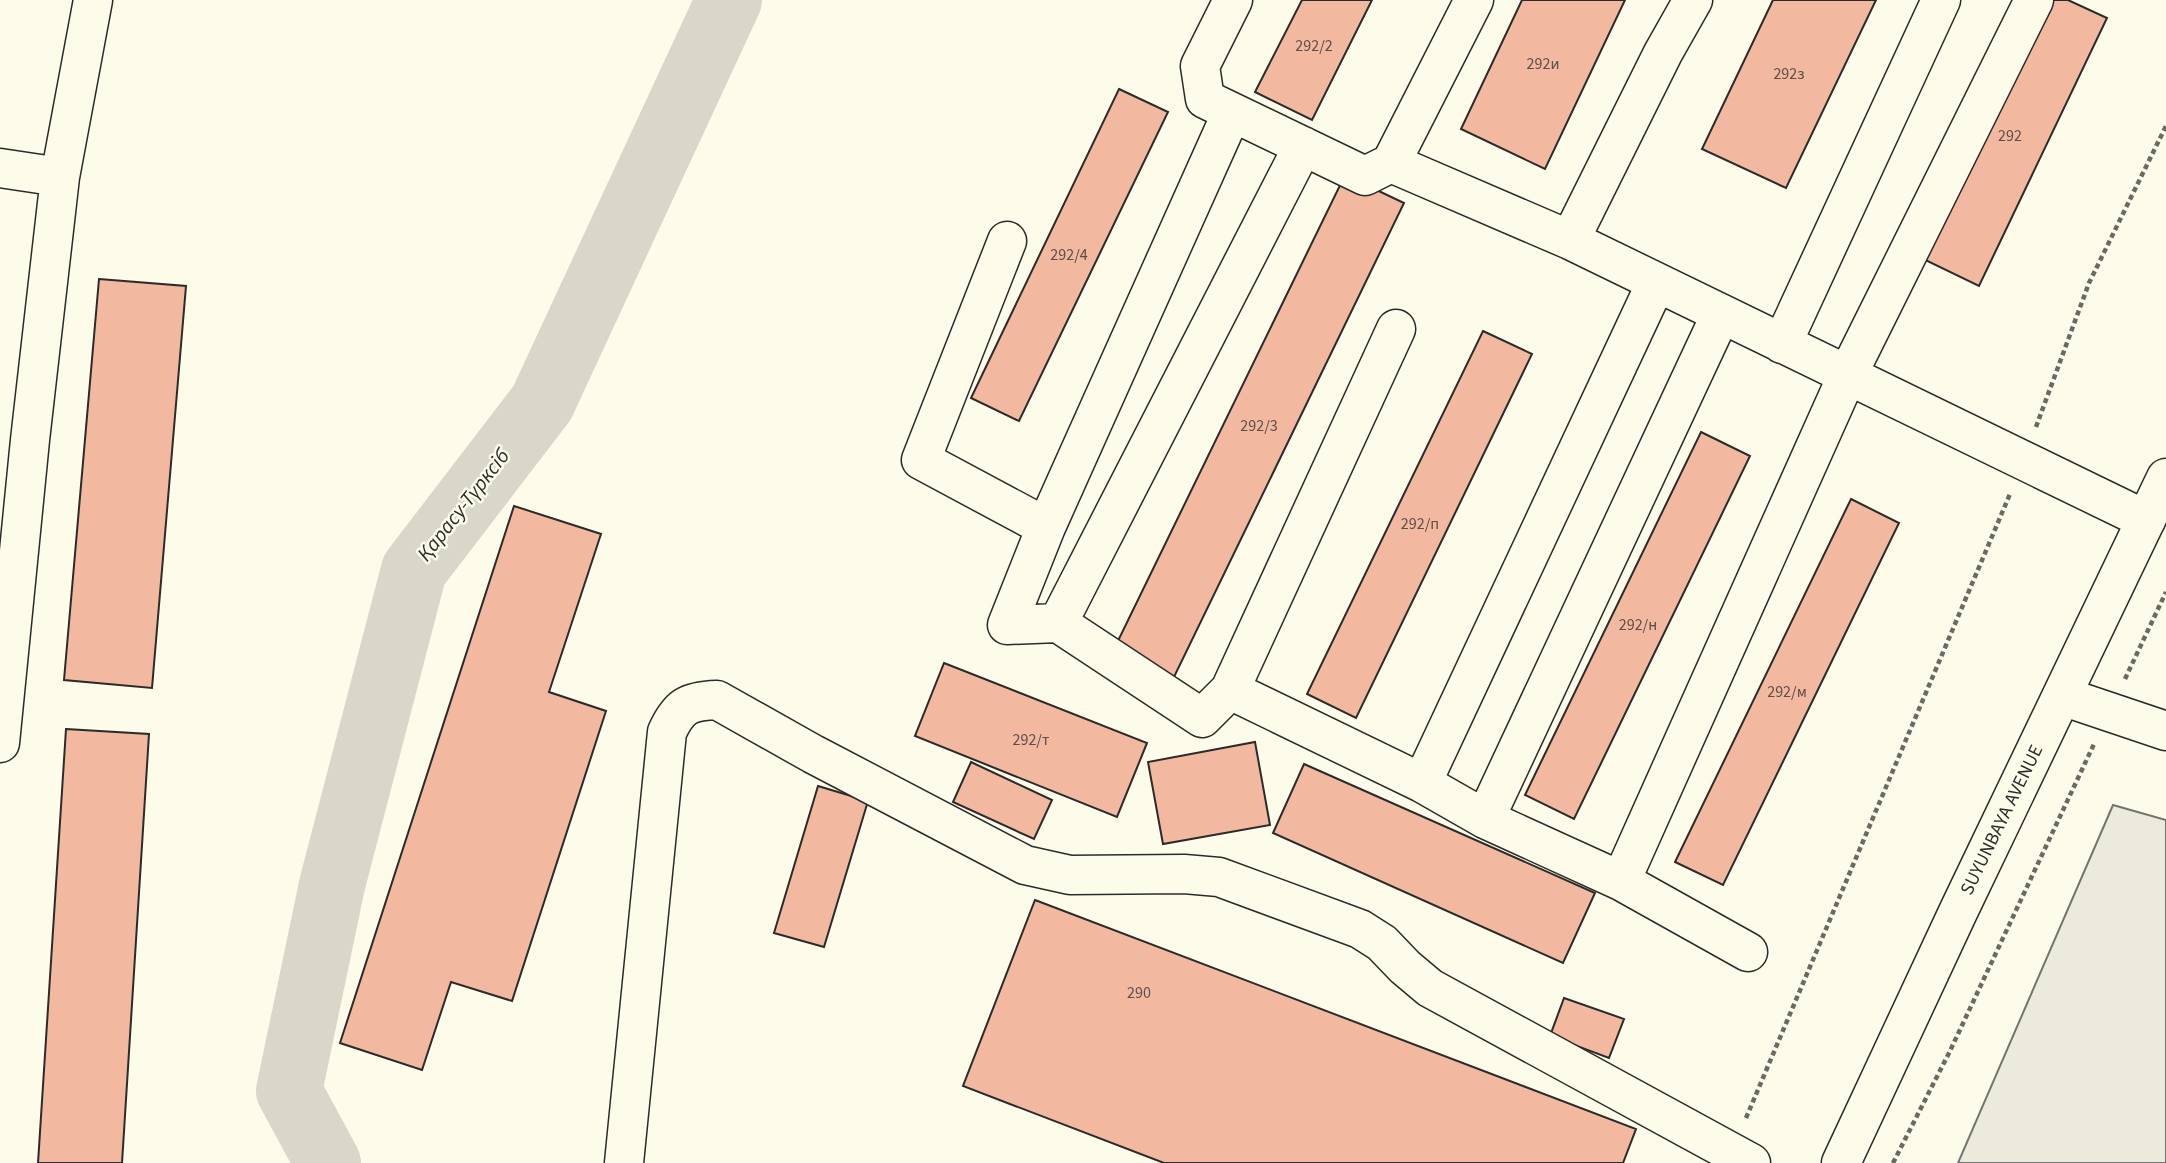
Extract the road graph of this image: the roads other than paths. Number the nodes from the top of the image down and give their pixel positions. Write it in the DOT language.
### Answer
graph roads {
  1 [pos="93,0"];
  2 [pos="1233,0"];
  3 [pos="1474,0"];
  4 [pos="1693,0"];
  5 [pos="1941,0"];
  6 [pos="2034,0"];
  7 [pos="1231,112"];
  8 [pos="1303,146"];
  9 [pos="1391,163"];
  10 [pos="0,168"];
  11 [pos="60,177"];
  12 [pos="1570,240"];
  13 [pos="1007,241"];
  14 [pos="1656,282"];
  15 [pos="1721,314"];
  16 [pos="1396,329"];
  17 [pos="1782,344"];
  18 [pos="1847,376"];
  19 [pos="2166,478"];
  20 [pos="2146,520"];
  21 [pos="1046,527"];
  22 [pos="1058,623"];
  23 [pos="1230,690"];
  24 [pos="2062,696"];
  25 [pos="2166,731"];
  26 [pos="0,743"];
  27 [pos="1422,783"];
  28 [pos="1485,819"];
  29 [pos="1621,881"];
  30 [pos="1748,952"];
  31 [pos="1741,1158"];
  32 [pos="624,1163"];
  33 [pos="1841,1163"];
  1 -- 11 [label="main road"];
  2 -- 7 [label="main road"];
  3 -- 9 [label="main road"];
  4 -- 12 [label="main road"];
  5 -- 17 [label="main road"];
  6 -- 18 [label="main road"];
  7 -- 8 [label="main road"];
  7 -- 21 [label="main road"];
  8 -- 9 [label="main road"];
  8 -- 22 [label="main road"];
  9 -- 12 [label="main road"];
  10 -- 11 [label="main road"];
  11 -- 26 [label="main road"];
  12 -- 14 [label="main road"];
  13 -- 21 [label="main road"];
  14 -- 15 [label="main road"];
  14 -- 27 [label="main road"];
  15 -- 17 [label="main road"];
  15 -- 28 [label="main road"];
  16 -- 23 [label="main road"];
  17 -- 18 [label="main road"];
  18 -- 20 [label="main road"];
  18 -- 29 [label="main road"];
  19 -- 20 [label="main road, SUYUNBAYA AVENUE"];
  20 -- 24 [label="main road, SUYUNBAYA AVENUE"];
  21 -- 22 [label="main road"];
  22 -- 23 [label="main road"];
  23 -- 27 [label="main road"];
  24 -- 25 [label="main road"];
  24 -- 33 [label="main road, SUYUNBAYA AVENUE"];
  27 -- 28 [label="main road"];
  28 -- 29 [label="main road"];
  29 -- 30 [label="main road"];
  31 -- 32 [label="main road"];
}
